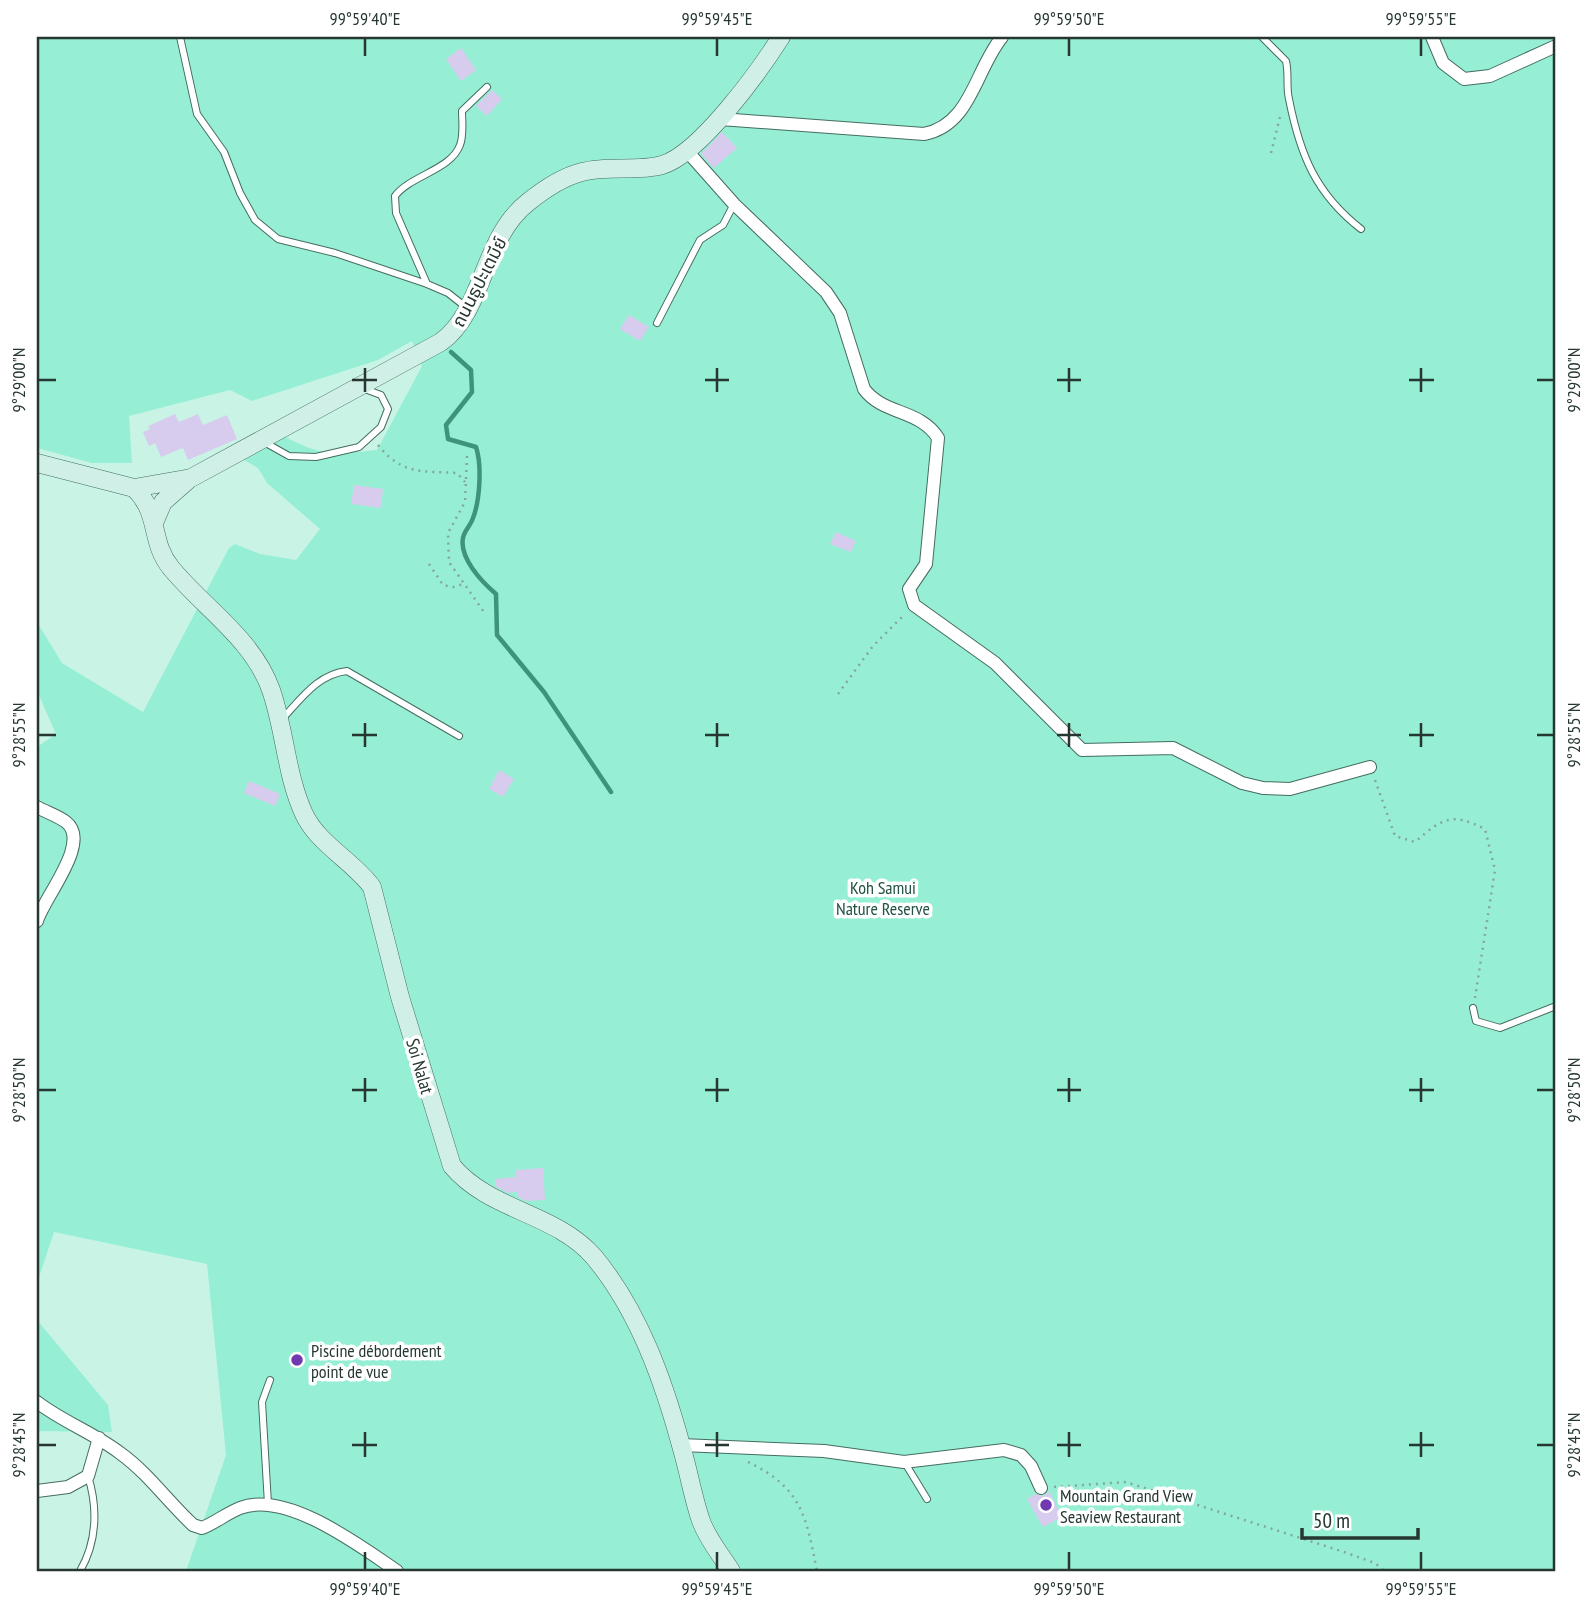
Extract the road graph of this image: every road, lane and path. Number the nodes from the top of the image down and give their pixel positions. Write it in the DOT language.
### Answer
graph roads {
  1 [pos="180,37"];
  2 [pos="781,37"];
  3 [pos="1002,37"];
  4 [pos="1262,37"];
  5 [pos="1432,37"];
  6 [pos="1556,46"];
  7 [pos="487,86"];
  8 [pos="1288,97"];
  9 [pos="720,119"];
  10 [pos="687,151"];
  11 [pos="1271,153"];
  12 [pos="734,204"];
  13 [pos="1361,229"];
  14 [pos="427,284"];
  15 [pos="469,310"];
  16 [pos="657,323"];
  17 [pos="359,387"];
  18 [pos="372,437"];
  19 [pos="262,441"];
  20 [pos="467,456"];
  21 [pos="37,463"];
  22 [pos="191,478"];
  23 [pos="466,483"];
  24 [pos="134,488"];
  25 [pos="155,523"];
  26 [pos="429,564"];
  27 [pos="464,584"];
  28 [pos="914,605"];
  29 [pos="486,615"];
  30 [pos="838,694"];
  31 [pos="279,722"];
  32 [pos="458,736"];
  33 [pos="1370,767"];
  34 [pos="37,807"];
  35 [pos="37,921"];
  36 [pos="1556,1006"];
  37 [pos="1473,1008"];
  38 [pos="270,1380"];
  39 [pos="37,1402"];
  40 [pos="99,1438"];
  41 [pos="681,1445"];
  42 [pos="745,1460"];
  43 [pos="904,1462"];
  44 [pos="88,1476"];
  45 [pos="1041,1488"];
  46 [pos="37,1491"];
  47 [pos="927,1499"];
  48 [pos="268,1504"];
  49 [pos="80,1571"];
  50 [pos="397,1571"];
  51 [pos="731,1571"];
  52 [pos="817,1571"];
  53 [pos="1384,1571"];
  1 -- 14 [label="lane"];
  2 -- 9 [label="street, ถนนธูปะเตมีย์"];
  3 -- 9 [label="street"];
  4 -- 8 [label="lane"];
  5 -- 6 [label="street"];
  7 -- 14 [label="lane"];
  8 -- 11 [label="path"];
  8 -- 13 [label="lane"];
  9 -- 10 [label="street, ถนนธูปะเตมีย์"];
  10 -- 12 [label="street"];
  10 -- 15 [label="street, ถนนธูปะเตมีย์"];
  12 -- 16 [label="lane"];
  12 -- 28 [label="street"];
  14 -- 15 [label="lane"];
  15 -- 17 [label="street, ถนนธูปะเตมีย์"];
  17 -- 18 [label="lane"];
  17 -- 19 [label="street, ถนนธูปะเตมีย์"];
  18 -- 19 [label="lane"];
  18 -- 23 [label="path"];
  19 -- 22 [label="street, ถนนธูปะเตมีย์"];
  20 -- 23 [label="path"];
  21 -- 24 [label="street, ถนนธูปะเตมีย์"];
  22 -- 24 [label="street, ถนนธูปะเตมีย์"];
  22 -- 25 [label="street"];
  23 -- 27 [label="path"];
  24 -- 25 [label="street"];
  25 -- 31 [label="street, Soi Nalat"];
  26 -- 27 [label="path"];
  27 -- 29 [label="path"];
  28 -- 30 [label="path"];
  28 -- 33 [label="street"];
  31 -- 32 [label="lane"];
  31 -- 41 [label="street, Soi Nalat"];
  33 -- 37 [label="path"];
  34 -- 35 [label="street"];
  36 -- 37 [label="lane"];
  38 -- 48 [label="lane"];
  39 -- 40 [label="street"];
  40 -- 44 [label="street"];
  40 -- 48 [label="street"];
  41 -- 43 [label="street"];
  41 -- 51 [label="street, Soi Nalat"];
  42 -- 52 [label="path"];
  43 -- 45 [label="street"];
  43 -- 47 [label="lane"];
  44 -- 46 [label="street"];
  44 -- 49 [label="lane"];
  45 -- 53 [label="path"];
  48 -- 50 [label="street"];
}
